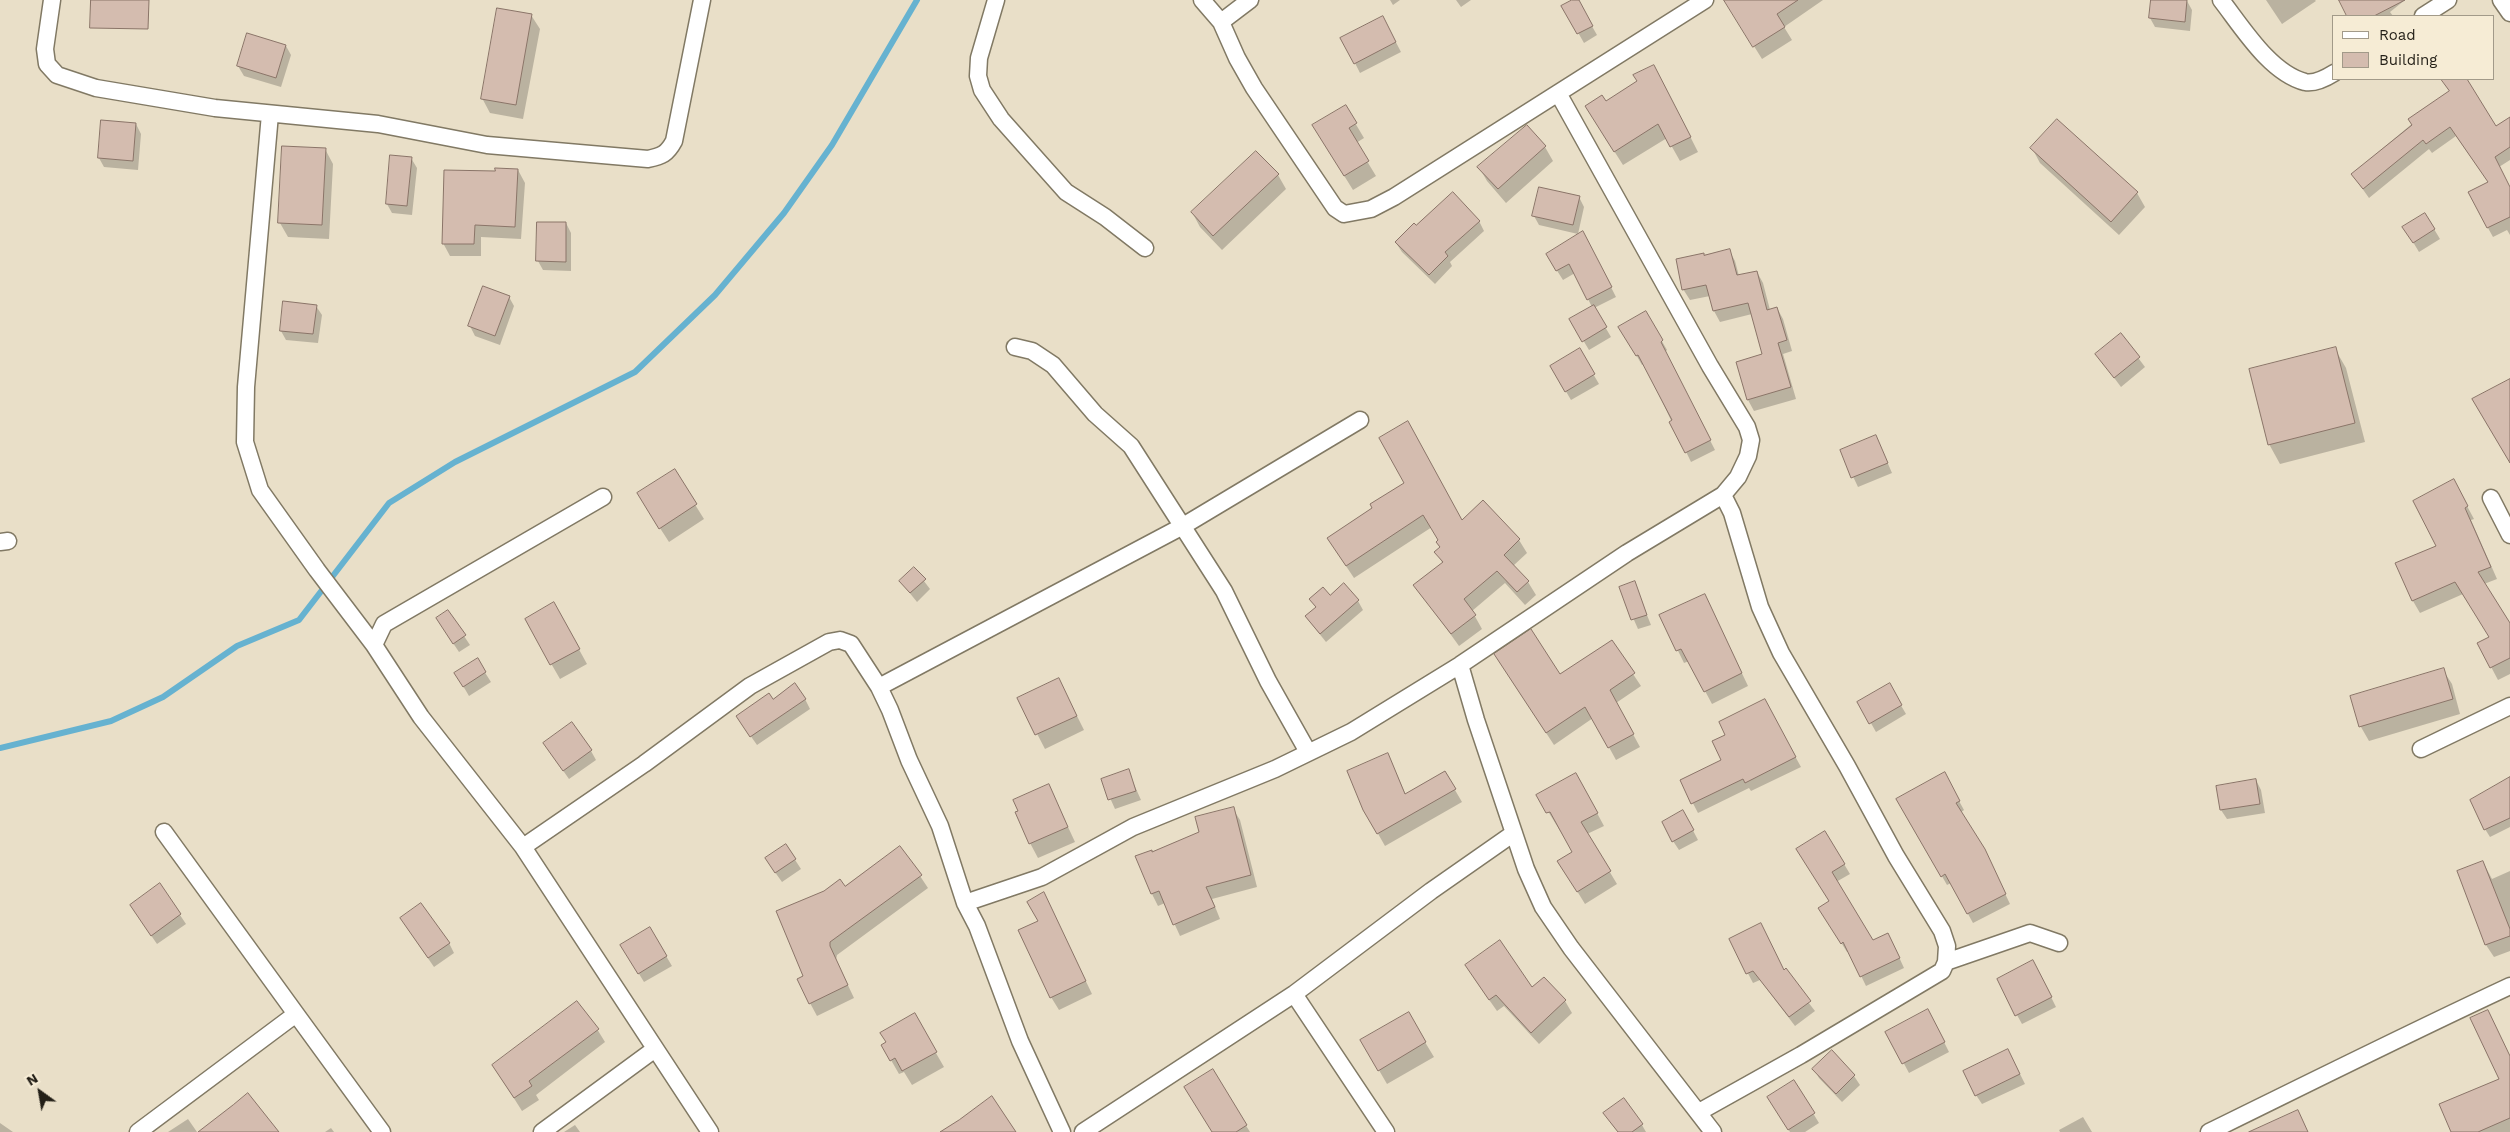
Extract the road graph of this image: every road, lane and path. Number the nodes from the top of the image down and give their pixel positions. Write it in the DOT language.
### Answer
graph roads {
  1 [pos="52,0"];
  2 [pos="702,0"];
  3 [pos="996,0"];
  4 [pos="1202,0"];
  5 [pos="1250,0"];
  6 [pos="1705,0"];
  7 [pos="2221,0"];
  8 [pos="2448,0"];
  9 [pos="2501,0"];
  10 [pos="2510,13"];
  11 [pos="2425,15"];
  12 [pos="1221,22"];
  13 [pos="2332,74"];
  14 [pos="1558,94"];
  15 [pos="270,114"];
  16 [pos="1145,248"];
  17 [pos="1015,347"];
  18 [pos="1360,420"];
  19 [pos="1723,495"];
  20 [pos="603,496"];
  21 [pos="2491,498"];
  22 [pos="1183,526"];
  23 [pos="2510,534"];
  24 [pos="374,645"];
  25 [pos="1460,665"];
  26 [pos="879,687"];
  27 [pos="2510,706"];
  28 [pos="2421,749"];
  29 [pos="1308,752"];
  30 [pos="164,832"];
  31 [pos="1514,833"];
  32 [pos="523,847"];
  33 [pos="965,903"];
  34 [pos="2059,943"];
  35 [pos="1946,962"];
  36 [pos="2510,986"];
  37 [pos="1294,994"];
  38 [pos="296,1014"];
  39 [pos="655,1049"];
  40 [pos="1699,1112"];
  41 [pos="138,1132"];
  42 [pos="382,1132"];
  43 [pos="542,1132"];
  44 [pos="710,1132"];
  45 [pos="1062,1132"];
  46 [pos="1083,1132"];
  47 [pos="1386,1132"];
  48 [pos="1713,1132"];
  49 [pos="2209,1132"];
  1 -- 15 [label="street"];
  2 -- 15 [label="street"];
  3 -- 16 [label="street"];
  4 -- 12 [label="street"];
  5 -- 12 [label="street"];
  6 -- 14 [label="street"];
  7 -- 13 [label="street"];
  8 -- 11 [label="street"];
  9 -- 10 [label="street"];
  12 -- 14 [label="street"];
  14 -- 19 [label="street"];
  15 -- 24 [label="street"];
  17 -- 22 [label="street"];
  18 -- 22 [label="street"];
  19 -- 25 [label="street"];
  19 -- 35 [label="street"];
  20 -- 24 [label="street"];
  21 -- 23 [label="street"];
  22 -- 26 [label="street"];
  22 -- 29 [label="street"];
  24 -- 32 [label="street"];
  25 -- 29 [label="street"];
  25 -- 31 [label="street"];
  26 -- 32 [label="street"];
  26 -- 33 [label="street"];
  27 -- 28 [label="street"];
  29 -- 33 [label="street"];
  30 -- 38 [label="street"];
  31 -- 37 [label="street"];
  31 -- 40 [label="street"];
  32 -- 39 [label="street"];
  33 -- 45 [label="street"];
  34 -- 35 [label="street"];
  35 -- 40 [label="street"];
  36 -- 49 [label="street"];
  37 -- 46 [label="street"];
  37 -- 47 [label="street"];
  38 -- 41 [label="street"];
  38 -- 42 [label="street"];
  39 -- 43 [label="street"];
  39 -- 44 [label="street"];
  40 -- 48 [label="street"];
}
